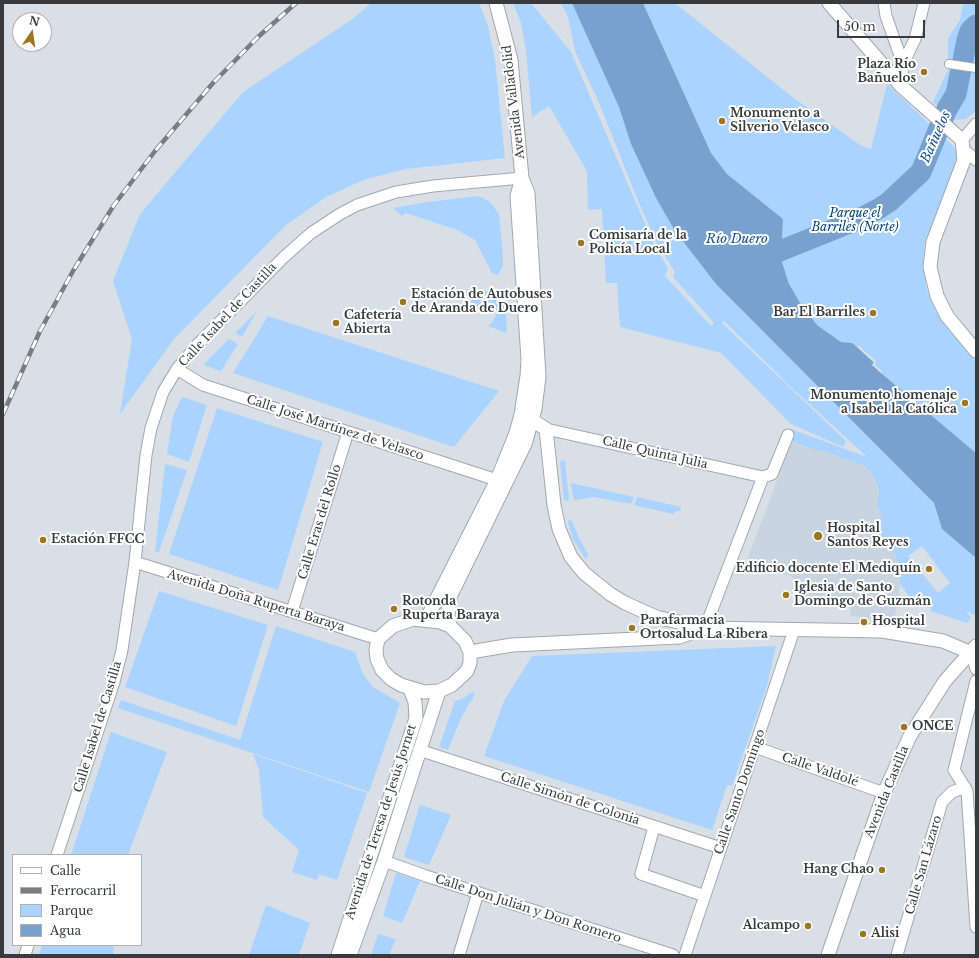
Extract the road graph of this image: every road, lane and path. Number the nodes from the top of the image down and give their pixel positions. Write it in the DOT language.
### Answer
graph roads {
  1 [pos="496,3"];
  2 [pos="829,3"];
  3 [pos="884,3"];
  4 [pos="924,3"];
  5 [pos="903,64"];
  6 [pos="949,64"];
  7 [pos="976,68"];
  8 [pos="901,86"];
  9 [pos="976,124"];
  10 [pos="960,141"];
  11 [pos="976,160"];
  12 [pos="522,178"];
  13 [pos="976,351"];
  14 [pos="177,370"];
  15 [pos="532,420"];
  16 [pos="546,429"];
  17 [pos="348,432"];
  18 [pos="788,435"];
  19 [pos="763,477"];
  20 [pos="496,480"];
  21 [pos="135,562"];
  22 [pos="292,611"];
  23 [pos="426,620"];
  24 [pos="450,626"];
  25 [pos="705,628"];
  26 [pos="794,630"];
  27 [pos="378,640"];
  28 [pos="974,651"];
  29 [pos="470,652"];
  30 [pos="976,669"];
  31 [pos="976,681"];
  32 [pos="410,689"];
  33 [pos="439,691"];
  34 [pos="755,747"];
  35 [pos="420,750"];
  36 [pos="966,789"];
  37 [pos="884,793"];
  38 [pos="976,801"];
  39 [pos="654,827"];
  40 [pos="721,848"];
  41 [pos="58,854"];
  42 [pos="384,861"];
  43 [pos="478,893"];
  44 [pos="705,896"];
  45 [pos="976,927"];
  46 [pos="338,955"];
  47 [pos="350,955"];
  48 [pos="459,955"];
  49 [pos="673,955"];
  50 [pos="685,955"];
  51 [pos="828,955"];
  52 [pos="897,955"];
  1 -- 12 [label="street, Avenida Valladolid"];
  2 -- 8 [label="street"];
  3 -- 5 [label="street"];
  4 -- 5 [label="street"];
  5 -- 8 [label="street"];
  6 -- 7 [label="street"];
  8 -- 10 [label="street"];
  9 -- 10 [label="street"];
  10 -- 11 [label="street"];
  10 -- 13 [label="street"];
  12 -- 14 [label="street, Calle Isabel de Castilla"];
  12 -- 15 [label="street"];
  12 -- 20 [label="street"];
  14 -- 17 [label="street, Calle José Martínez de Velasco"];
  14 -- 21 [label="street, Calle Isabel de Castilla"];
  15 -- 16 [label="street"];
  15 -- 24 [label="street"];
  16 -- 19 [label="street, Calle Quinta Julia"];
  16 -- 25 [label="street"];
  17 -- 20 [label="street, Calle José Martínez de Velasco"];
  17 -- 22 [label="street, Calle Eras del Rollo"];
  18 -- 19 [label="street"];
  19 -- 25 [label="street"];
  20 -- 23 [label="street"];
  21 -- 22 [label="street, Avenida Doña Ruperta Baraya"];
  21 -- 41 [label="street, Calle Isabel de Castilla"];
  22 -- 27 [label="street, Avenida Doña Ruperta Baraya"];
  23 -- 24 [label="street"];
  23 -- 27 [label="street"];
  24 -- 29 [label="street"];
  25 -- 26 [label="street"];
  25 -- 29 [label="street"];
  26 -- 28 [label="street"];
  26 -- 34 [label="street, Calle Santo Domingo"];
  27 -- 32 [label="street"];
  28 -- 30 [label="street"];
  28 -- 37 [label="street, Avenida Castilla"];
  29 -- 33 [label="street"];
  31 -- 36 [label="street"];
  32 -- 33 [label="street"];
  32 -- 46 [label="street, Avenida de Teresa de Jesús Jornet"];
  33 -- 35 [label="street, Avenida de Teresa de Jesús Jornet"];
  34 -- 37 [label="street, Calle Valdolé"];
  34 -- 40 [label="street, Calle Santo Domingo"];
  35 -- 39 [label="street, Calle Simón de Colonia"];
  35 -- 42 [label="street, Avenida de Teresa de Jesús Jornet"];
  36 -- 38 [label="street"];
  36 -- 45 [label="street"];
  36 -- 52 [label="street, Calle San Lázaro"];
  37 -- 51 [label="street, Avenida Castilla"];
  39 -- 40 [label="street, Calle Simón de Colonia"];
  39 -- 44 [label="street"];
  40 -- 44 [label="street, Calle Santo Domingo"];
  42 -- 43 [label="street, Calle Don Julián y Don Romero"];
  42 -- 47 [label="street, Avenida de Teresa de Jesús Jornet"];
  43 -- 48 [label="street"];
  43 -- 49 [label="street, Calle Don Julián y Don Romero"];
  44 -- 50 [label="street, Calle Santo Domingo"];
}
